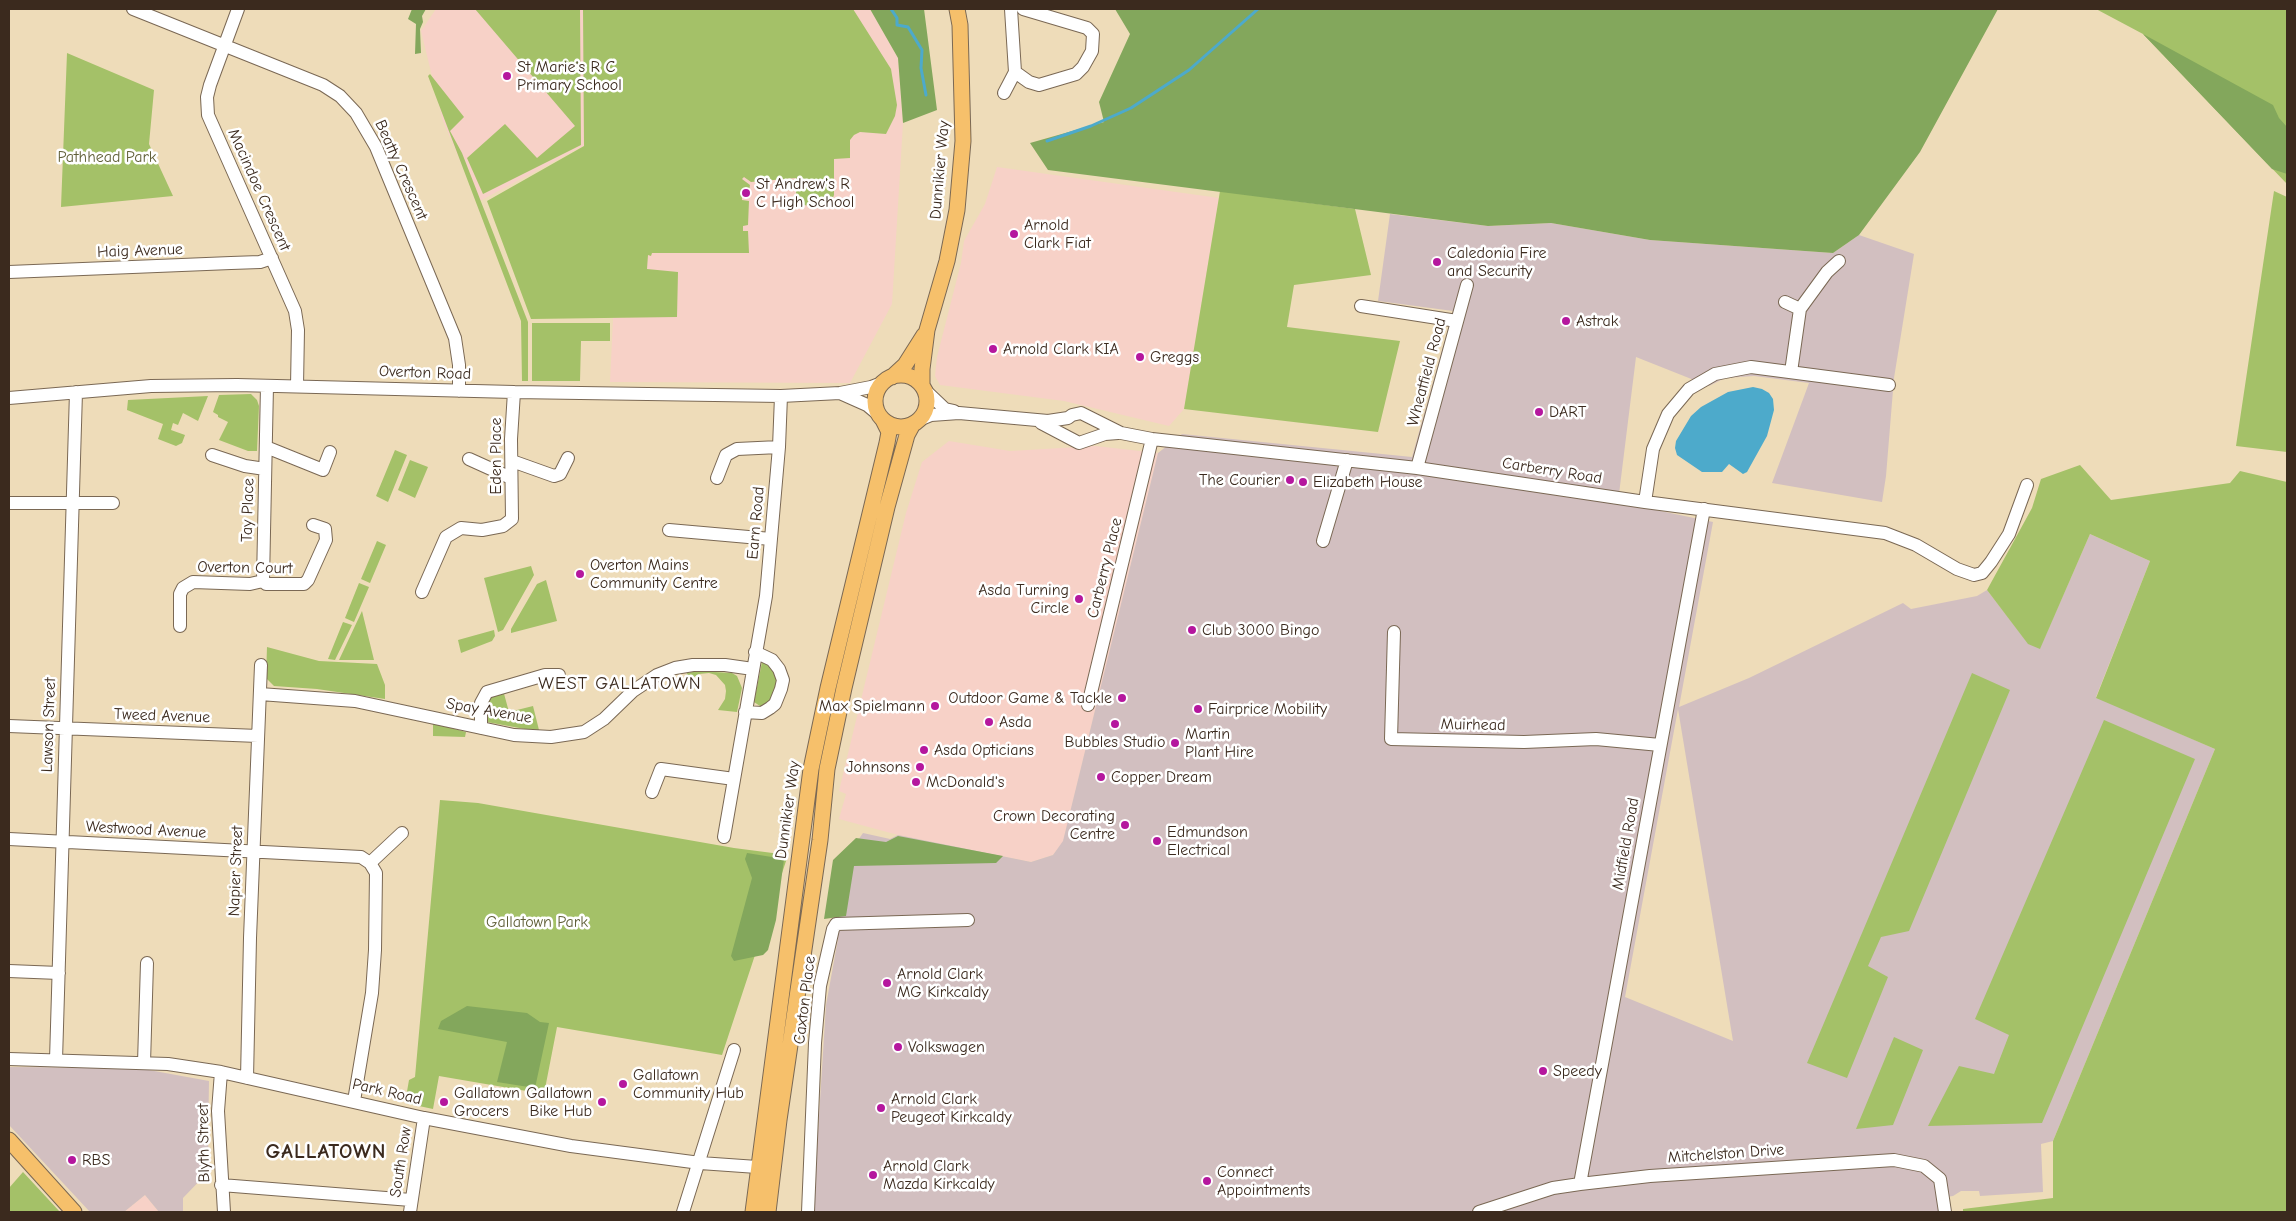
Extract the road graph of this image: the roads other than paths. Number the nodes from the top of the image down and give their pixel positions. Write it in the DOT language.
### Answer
graph roads {
  1 [pos="133,9"];
  2 [pos="238,9"];
  3 [pos="957,9"];
  4 [pos="1011,9"];
  5 [pos="1023,9"];
  6 [pos="225,45"];
  7 [pos="1016,72"];
  8 [pos="1004,93"];
  9 [pos="272,258"];
  10 [pos="1839,261"];
  11 [pos="9,272"];
  12 [pos="1467,285"];
  13 [pos="1785,302"];
  14 [pos="1362,306"];
  15 [pos="1800,309"];
  16 [pos="1457,321"];
  17 [pos="927,330"];
  18 [pos="1791,372"];
  19 [pos="888,379"];
  20 [pos="1888,385"];
  21 [pos="267,386"];
  22 [pos="297,386"];
  23 [pos="924,388"];
  24 [pos="459,391"];
  25 [pos="76,392"];
  26 [pos="514,392"];
  27 [pos="840,393"];
  28 [pos="781,396"];
  29 [pos="9,398"];
  30 [pos="959,413"];
  31 [pos="1090,417"];
  32 [pos="881,418"];
  33 [pos="1068,418"];
  34 [pos="1034,421"];
  35 [pos="916,422"];
  36 [pos="1121,433"];
  37 [pos="1067,436"];
  38 [pos="1090,437"];
  39 [pos="1152,439"];
  40 [pos="266,447"];
  41 [pos="779,447"];
  42 [pos="330,452"];
  43 [pos="212,455"];
  44 [pos="568,458"];
  45 [pos="469,459"];
  46 [pos="1347,460"];
  47 [pos="512,461"];
  48 [pos="1417,468"];
  49 [pos="266,469"];
  50 [pos="512,478"];
  51 [pos="717,478"];
  52 [pos="2027,485"];
  53 [pos="1645,502"];
  54 [pos="9,503"];
  55 [pos="72,503"];
  56 [pos="114,504"];
  57 [pos="1704,509"];
  58 [pos="313,525"];
  59 [pos="669,530"];
  60 [pos="771,539"];
  61 [pos="1323,541"];
  62 [pos="263,581"];
  63 [pos="422,592"];
  64 [pos="180,626"];
  65 [pos="1394,632"];
  66 [pos="755,652"];
  67 [pos="261,665"];
  68 [pos="753,669"];
  69 [pos="559,675"];
  70 [pos="260,694"];
  71 [pos="1088,705"];
  72 [pos="744,712"];
  73 [pos="9,726"];
  74 [pos="481,728"];
  75 [pos="65,729"];
  76 [pos="258,736"];
  77 [pos="1660,745"];
  78 [pos="734,779"];
  79 [pos="652,792"];
  80 [pos="402,832"];
  81 [pos="724,837"];
  82 [pos="9,839"];
  83 [pos="62,841"];
  84 [pos="253,852"];
  85 [pos="370,863"];
  86 [pos="968,920"];
  87 [pos="147,963"];
  88 [pos="9,971"];
  89 [pos="58,973"];
  90 [pos="734,1050"];
  91 [pos="9,1059"];
  92 [pos="56,1060"];
  93 [pos="144,1063"];
  94 [pos="221,1072"];
  95 [pos="247,1078"];
  96 [pos="354,1101"];
  97 [pos="424,1118"];
  98 [pos="779,1120"];
  99 [pos="9,1140"];
  100 [pos="700,1163"];
  101 [pos="757,1168"];
  102 [pos="1580,1184"];
  103 [pos="221,1185"];
  104 [pos="410,1206"];
  105 [pos="74,1212"];
  106 [pos="224,1212"];
  107 [pos="683,1212"];
  108 [pos="753,1212"];
  109 [pos="768,1212"];
  110 [pos="808,1212"];
  111 [pos="1479,1212"];
  112 [pos="1945,1212"];
  1 -- 6 [label="street, Beatty Crescent"];
  2 -- 6 [label="street, Macindoe Crescent"];
  3 -- 17 [label="main road, Dunnikier Way"];
  4 -- 7 [label="street"];
  5 -- 7 [label="street"];
  6 -- 9 [label="street, Macindoe Crescent"];
  6 -- 24 [label="street, Beatty Crescent"];
  7 -- 8 [label="street"];
  9 -- 11 [label="street, Haig Avenue"];
  9 -- 22 [label="street, Macindoe Crescent"];
  10 -- 15 [label="street"];
  12 -- 16 [label="street, Wheatfield Road"];
  13 -- 15 [label="street"];
  14 -- 16 [label="street"];
  15 -- 18 [label="street"];
  16 -- 48 [label="street, Wheatfield Road"];
  17 -- 19 [label="main road, Dunnikier Way"];
  17 -- 23 [label="main road, Dunnikier Way"];
  18 -- 20 [label="street"];
  18 -- 53 [label="street"];
  19 -- 23 [label="main road"];
  19 -- 27 [label="street, Overton Road"];
  19 -- 32 [label="main road"];
  21 -- 22 [label="street, Overton Road"];
  21 -- 25 [label="street, Overton Road"];
  21 -- 40 [label="street, Tay Place"];
  22 -- 24 [label="street, Overton Road"];
  23 -- 30 [label="street, Carberry Road"];
  23 -- 35 [label="main road"];
  24 -- 26 [label="street, Overton Road"];
  25 -- 29 [label="street, Overton Road"];
  25 -- 55 [label="street, Lawson Street"];
  26 -- 28 [label="street, Overton Road"];
  26 -- 47 [label="street, Eden Place"];
  27 -- 28 [label="street, Overton Road"];
  27 -- 32 [label="street, Overton Road"];
  28 -- 41 [label="street, Earn Road"];
  30 -- 34 [label="street, Carberry Road"];
  30 -- 35 [label="street, Carberry Road"];
  31 -- 33 [label="street, Carberry Road"];
  31 -- 36 [label="street, Carberry Road"];
  31 -- 38 [label="street"];
  32 -- 35 [label="main road"];
  32 -- 101 [label="main road, Dunnikier Way"];
  33 -- 34 [label="street, Carberry Road"];
  33 -- 37 [label="street"];
  34 -- 37 [label="street, Carberry Road"];
  35 -- 98 [label="main road, Dunnikier Way"];
  36 -- 38 [label="street, Carberry Road"];
  36 -- 39 [label="street, Carberry Road"];
  37 -- 38 [label="street, Carberry Road"];
  39 -- 46 [label="street, Carberry Road"];
  39 -- 71 [label="street, Carberry Place"];
  40 -- 42 [label="street"];
  40 -- 49 [label="street, Tay Place"];
  41 -- 51 [label="street"];
  41 -- 60 [label="street, Earn Road"];
  43 -- 49 [label="street, Tay Place"];
  44 -- 47 [label="street"];
  45 -- 50 [label="street"];
  46 -- 48 [label="street, Carberry Road"];
  46 -- 61 [label="street"];
  47 -- 50 [label="street, Eden Place"];
  48 -- 53 [label="street, Carberry Road"];
  49 -- 62 [label="street, Tay Place"];
  50 -- 63 [label="street, Eden Place"];
  52 -- 57 [label="street, Carberry Road"];
  53 -- 57 [label="street, Carberry Road"];
  54 -- 55 [label="street"];
  55 -- 56 [label="street"];
  55 -- 75 [label="street, Lawson Street"];
  57 -- 77 [label="street, Midfield Road"];
  58 -- 62 [label="street, Overton Court"];
  59 -- 60 [label="street"];
  60 -- 66 [label="street, Earn Road"];
  62 -- 64 [label="street, Overton Court"];
  65 -- 77 [label="street, Muirhead"];
  66 -- 68 [label="street, Earn Road"];
  66 -- 72 [label="street"];
  67 -- 70 [label="street, Napier Street"];
  68 -- 72 [label="street, Earn Road"];
  68 -- 74 [label="street, Spay Avenue"];
  69 -- 74 [label="street"];
  70 -- 74 [label="street, Spay Avenue"];
  70 -- 76 [label="street, Napier Street"];
  72 -- 78 [label="street, Earn Road"];
  73 -- 75 [label="street, Tweed Avenue"];
  75 -- 76 [label="street, Tweed Avenue"];
  75 -- 83 [label="street, Lawson Street"];
  76 -- 84 [label="street, Napier Street"];
  77 -- 102 [label="street, Midfield Road"];
  78 -- 79 [label="street"];
  78 -- 81 [label="street, Earn Road"];
  80 -- 85 [label="street"];
  82 -- 83 [label="street, Westwood Avenue"];
  83 -- 84 [label="street, Westwood Avenue"];
  83 -- 89 [label="street, Lawson Street"];
  84 -- 85 [label="street, Westwood Avenue"];
  84 -- 95 [label="street, Napier Street"];
  85 -- 96 [label="street"];
  86 -- 110 [label="street, Caxton Place"];
  87 -- 93 [label="street"];
  88 -- 89 [label="street"];
  89 -- 92 [label="street, Lawson Street"];
  90 -- 100 [label="street"];
  91 -- 92 [label="street, Park Road"];
  92 -- 93 [label="street, Park Road"];
  93 -- 94 [label="street, Park Road"];
  94 -- 95 [label="street, Park Road"];
  94 -- 103 [label="street, Blyth Street"];
  95 -- 96 [label="street, Park Road"];
  96 -- 97 [label="street, Park Road"];
  97 -- 100 [label="street, Park Road"];
  97 -- 104 [label="street, South Row"];
  98 -- 101 [label="main road"];
  98 -- 109 [label="main road, Dunnikier Way"];
  99 -- 105 [label="main road"];
  100 -- 101 [label="street, Park Road"];
  100 -- 107 [label="street"];
  101 -- 108 [label="main road, Dunnikier Way"];
  102 -- 111 [label="street, Mitchelston Drive"];
  102 -- 112 [label="street, Mitchelston Drive"];
  103 -- 104 [label="street"];
  103 -- 106 [label="street, Blyth Street"];
}
